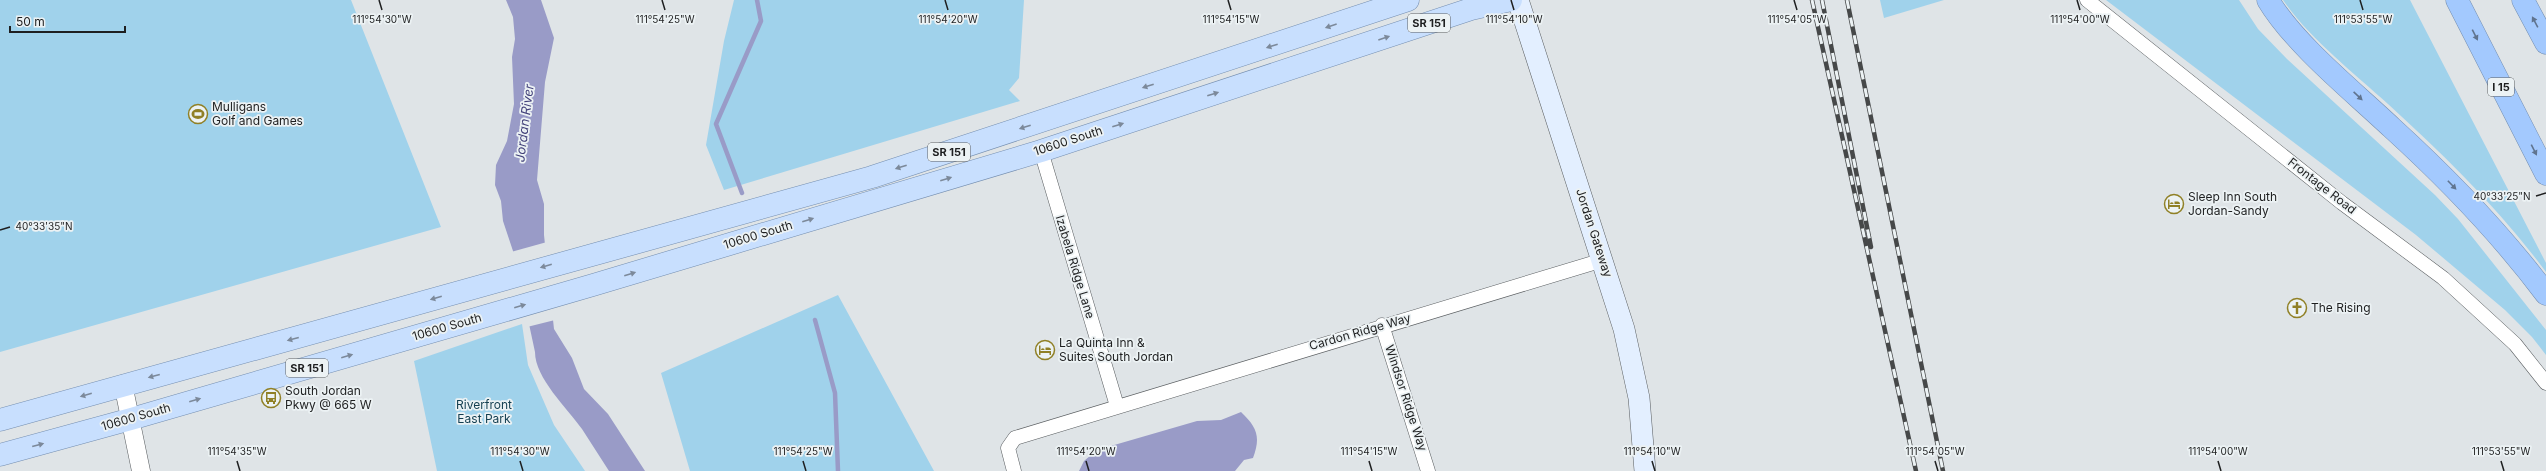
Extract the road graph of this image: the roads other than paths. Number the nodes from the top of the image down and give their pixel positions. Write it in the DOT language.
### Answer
graph roads {
  1 [pos="1408,0"];
  2 [pos="1511,0"];
  3 [pos="1518,0"];
  4 [pos="2087,0"];
  5 [pos="2253,0"];
  6 [pos="2268,0"];
  7 [pos="2457,0"];
  8 [pos="2523,0"];
  9 [pos="2546,43"];
  10 [pos="2329,69"];
  11 [pos="1041,151"];
  12 [pos="2546,174"];
  13 [pos="1603,260"];
  14 [pos="2546,294"];
  15 [pos="1382,325"];
  16 [pos="2546,383"];
  17 [pos="123,384"];
  18 [pos="1117,406"];
  19 [pos="131,419"];
  20 [pos="0,420"];
  21 [pos="0,455"];
  22 [pos="141,471"];
  23 [pos="1014,471"];
  24 [pos="1428,471"];
  25 [pos="1645,471"];
  1 -- 17 [label="main road, 10600 South / SR 151, one-way"];
  11 -- 2 [label="main road, 10600 South / SR 151, one-way"];
  3 -- 13 [label="main road, Jordan Gateway"];
  4 -- 16 [label="street, Frontage Road"];
  5 -- 10 [label="highway"];
  6 -- 10 [label="highway"];
  7 -- 12 [label="highway, I 15, one-way"];
  9 -- 8 [label="highway, one-way"];
  10 -- 14 [label="highway, one-way"];
  11 -- 18 [label="street, Izabela Ridge Lane"];
  19 -- 11 [label="main road, 10600 South / SR 151, one-way"];
  13 -- 15 [label="street, Cardon Ridge Way"];
  13 -- 25 [label="main road, Jordan Gateway"];
  15 -- 18 [label="street, Cardon Ridge Way"];
  15 -- 24 [label="street, Windsor Ridge Way"];
  17 -- 19 [label="street"];
  17 -- 20 [label="main road, 10600 South / SR 151, one-way"];
  18 -- 23 [label="street, Cardon Ridge Way"];
  21 -- 19 [label="main road, 10600 South / SR 151, one-way"];
  19 -- 22 [label="street"];
}
